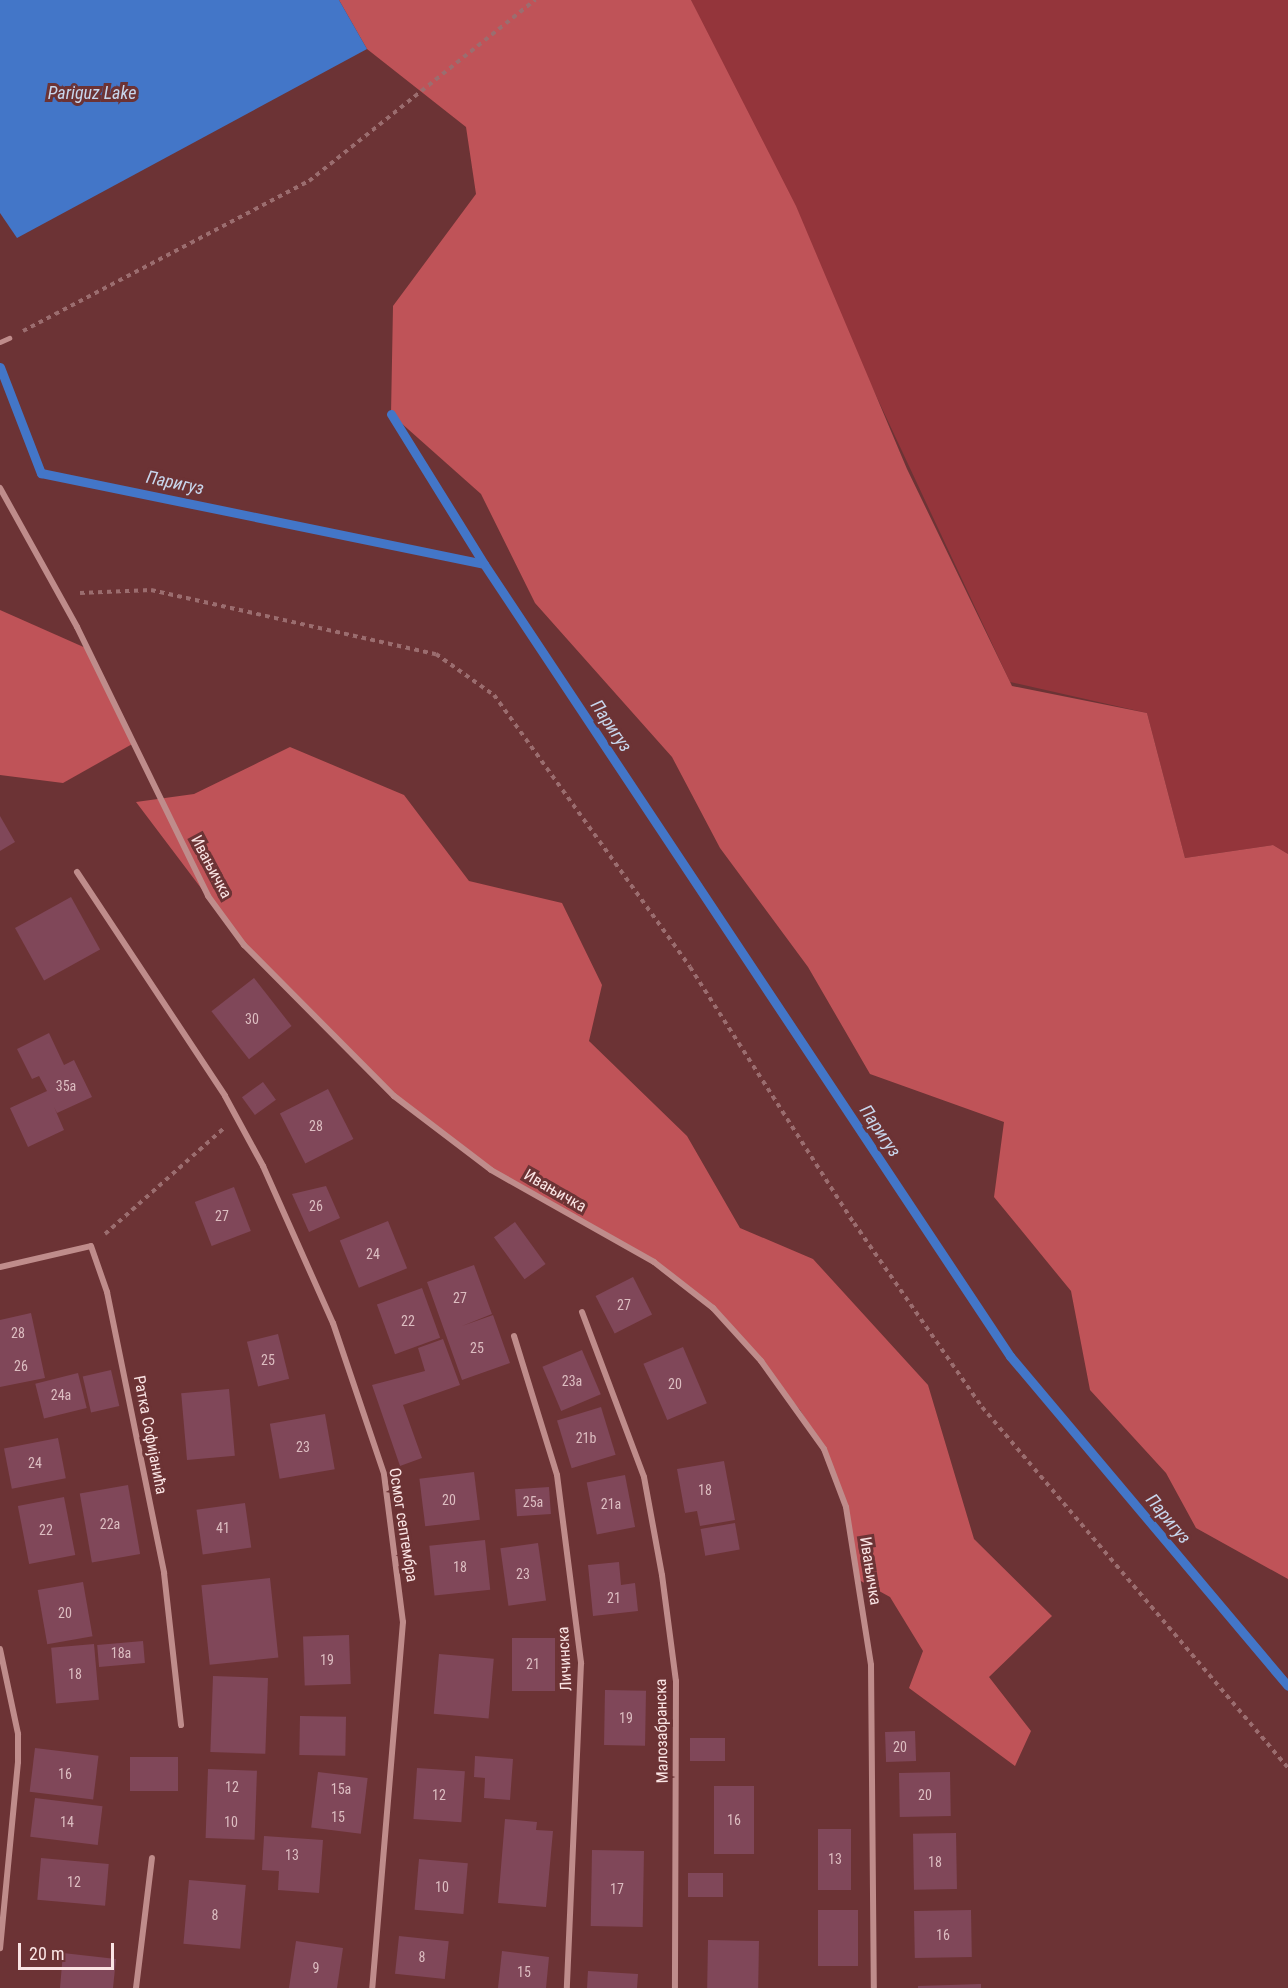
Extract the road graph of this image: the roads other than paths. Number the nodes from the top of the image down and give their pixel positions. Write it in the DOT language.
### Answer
graph roads {
  1 [pos="9,338"];
  2 [pos="0,342"];
  3 [pos="0,488"];
  4 [pos="77,872"];
  5 [pos="0,1267"];
  6 [pos="582,1312"];
  7 [pos="514,1336"];
  8 [pos="0,1649"];
  9 [pos="181,1725"];
  10 [pos="152,1858"];
  11 [pos="0,1948"];
  12 [pos="136,1988"];
  13 [pos="372,1988"];
  14 [pos="567,1988"];
  15 [pos="675,1988"];
  16 [pos="874,1988"];
  1 -- 2 [label="lane"];
  3 -- 16 [label="street, Ивањичка"];
  4 -- 13 [label="street, Осмог септембра"];
  5 -- 9 [label="street, Ратка Софијанића"];
  6 -- 15 [label="street, Малозабранска"];
  7 -- 14 [label="street, Личинска"];
  8 -- 11 [label="street"];
  10 -- 12 [label="street"];
}
